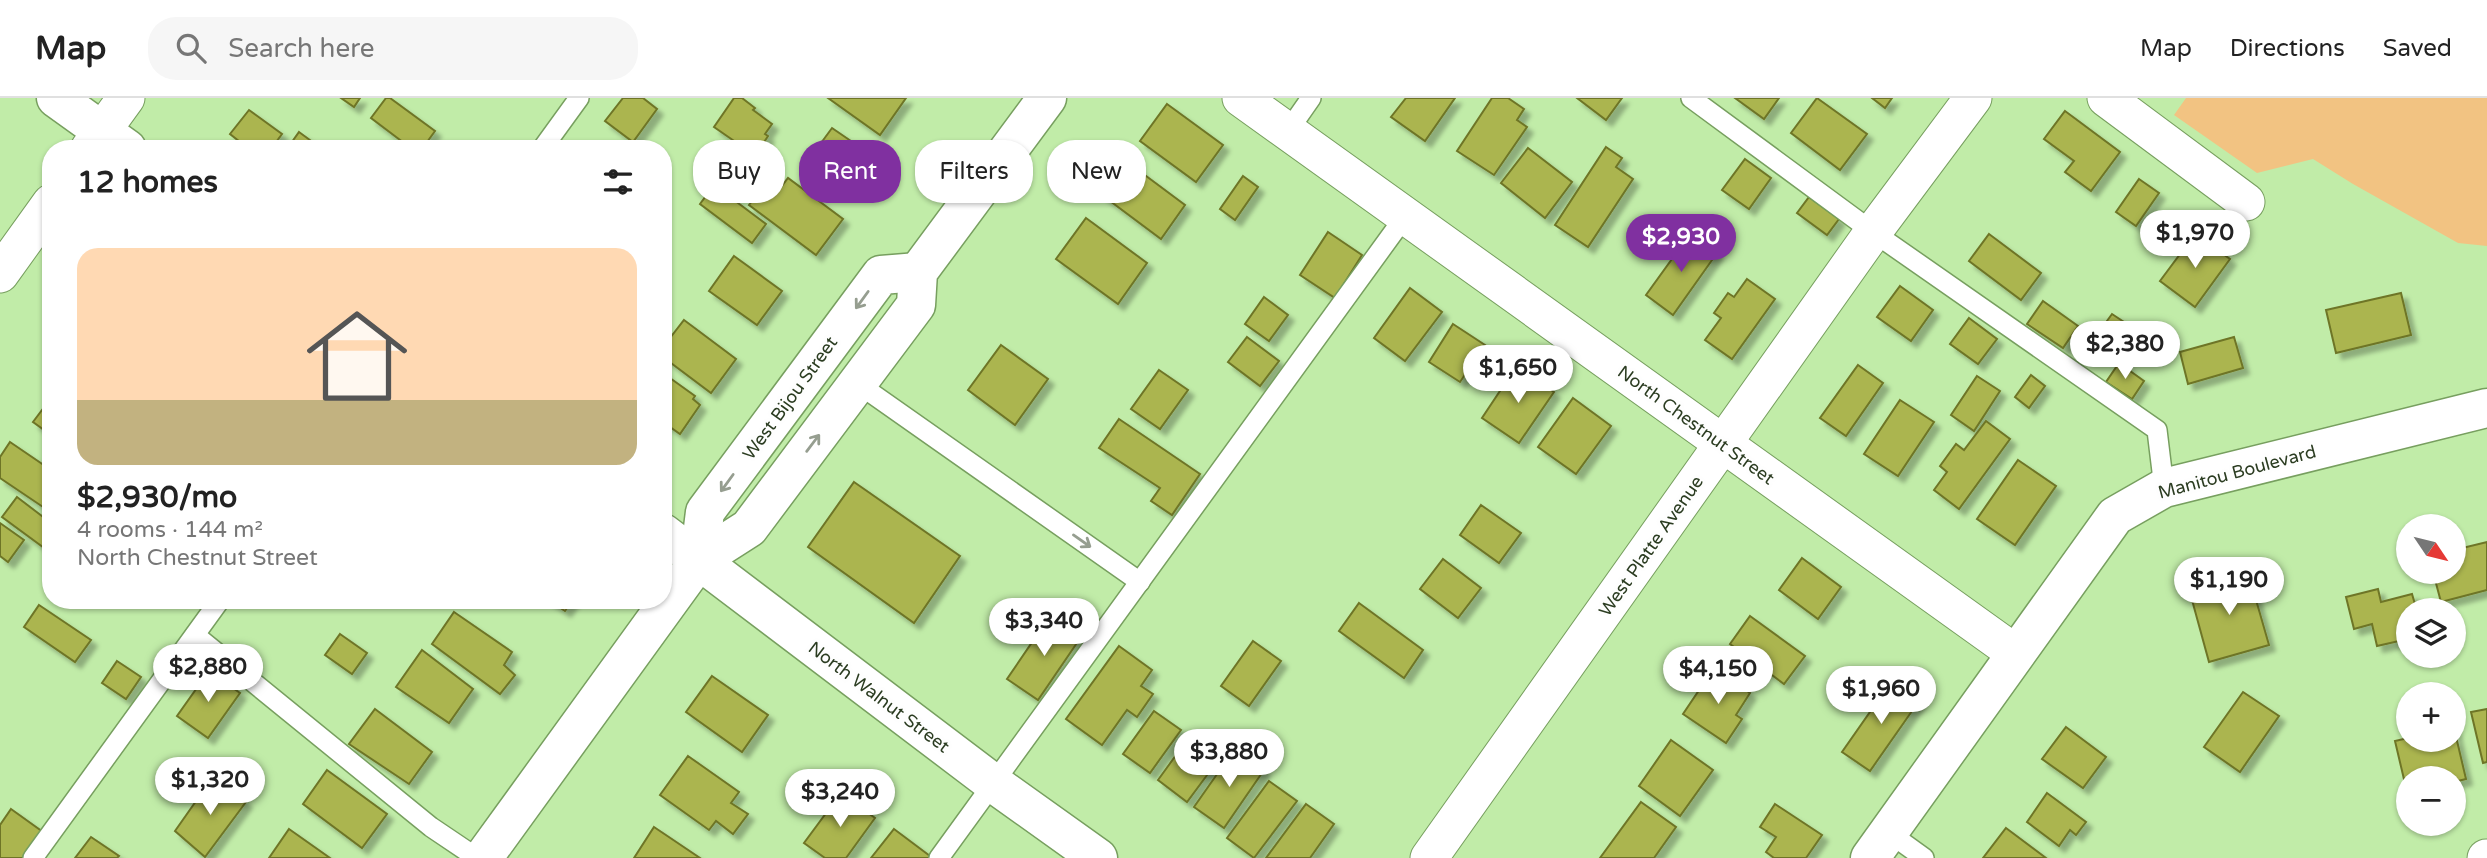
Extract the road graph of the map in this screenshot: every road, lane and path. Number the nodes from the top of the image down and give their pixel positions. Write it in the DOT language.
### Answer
graph roads {
  1 [pos="56,98"];
  2 [pos="126,98"];
  3 [pos="579,98"];
  4 [pos="1047,98"];
  5 [pos="1241,98"];
  6 [pos="1311,98"];
  7 [pos="1691,98"];
  8 [pos="1973,98"];
  9 [pos="2106,98"];
  10 [pos="1288,131"];
  11 [pos="103,140"];
  12 [pos="107,140"];
  13 [pos="549,140"];
  14 [pos="2246,202"];
  15 [pos="1406,215"];
  16 [pos="42,216"];
  17 [pos="1873,232"];
  18 [pos="918,272"];
  19 [pos="0,274"];
  20 [pos="858,383"];
  21 [pos="2487,408"];
  22 [pos="1723,445"];
  23 [pos="2164,488"];
  24 [pos="672,540"];
  25 [pos="699,560"];
  26 [pos="1140,582"];
  27 [pos="672,597"];
  28 [pos="214,609"];
  29 [pos="663,609"];
  30 [pos="195,635"];
  31 [pos="2015,653"];
  32 [pos="993,783"];
  33 [pos="1879,845"];
  34 [pos="33,858"];
  35 [pos="477,858"];
  36 [pos="483,858"];
  37 [pos="939,858"];
  38 [pos="1098,858"];
  39 [pos="1429,858"];
  40 [pos="1924,858"];
  1 -- 11 [label="main road"];
  2 -- 12 [label="street"];
  3 -- 13 [label="lane"];
  4 -- 18 [label="main road"];
  5 -- 10 [label="street, North Chestnut Street"];
  6 -- 10 [label="lane"];
  7 -- 17 [label="lane"];
  8 -- 17 [label="street, West Platte Avenue"];
  9 -- 14 [label="street"];
  10 -- 15 [label="street, North Chestnut Street"];
  15 -- 22 [label="street, North Chestnut Street"];
  15 -- 26 [label="lane"];
  16 -- 19 [label="street"];
  17 -- 22 [label="street, West Platte Avenue"];
  17 -- 23 [label="lane"];
  18 -- 20 [label="main road, West Bijou Street"];
  18 -- 25 [label="main road, West Bijou Street, one-way"];
  25 -- 20 [label="main road, West Bijou Street, one-way"];
  20 -- 26 [label="lane, one-way"];
  21 -- 23 [label="main road, Manitou Boulevard"];
  22 -- 31 [label="street, North Chestnut Street"];
  22 -- 39 [label="street, West Platte Avenue"];
  23 -- 31 [label="main road, Manitou Boulevard"];
  24 -- 25 [label="main road, North Walnut Street"];
  25 -- 27 [label="main road, West Bijou Street"];
  25 -- 32 [label="main road, North Walnut Street"];
  26 -- 32 [label="lane"];
  28 -- 30 [label="lane"];
  29 -- 36 [label="main road, West Bijou Street"];
  30 -- 34 [label="lane"];
  30 -- 35 [label="lane"];
  31 -- 33 [label="main road, Manitou Boulevard"];
  32 -- 37 [label="lane"];
  32 -- 38 [label="main road, North Walnut Street"];
  33 -- 40 [label="lane"];
}
